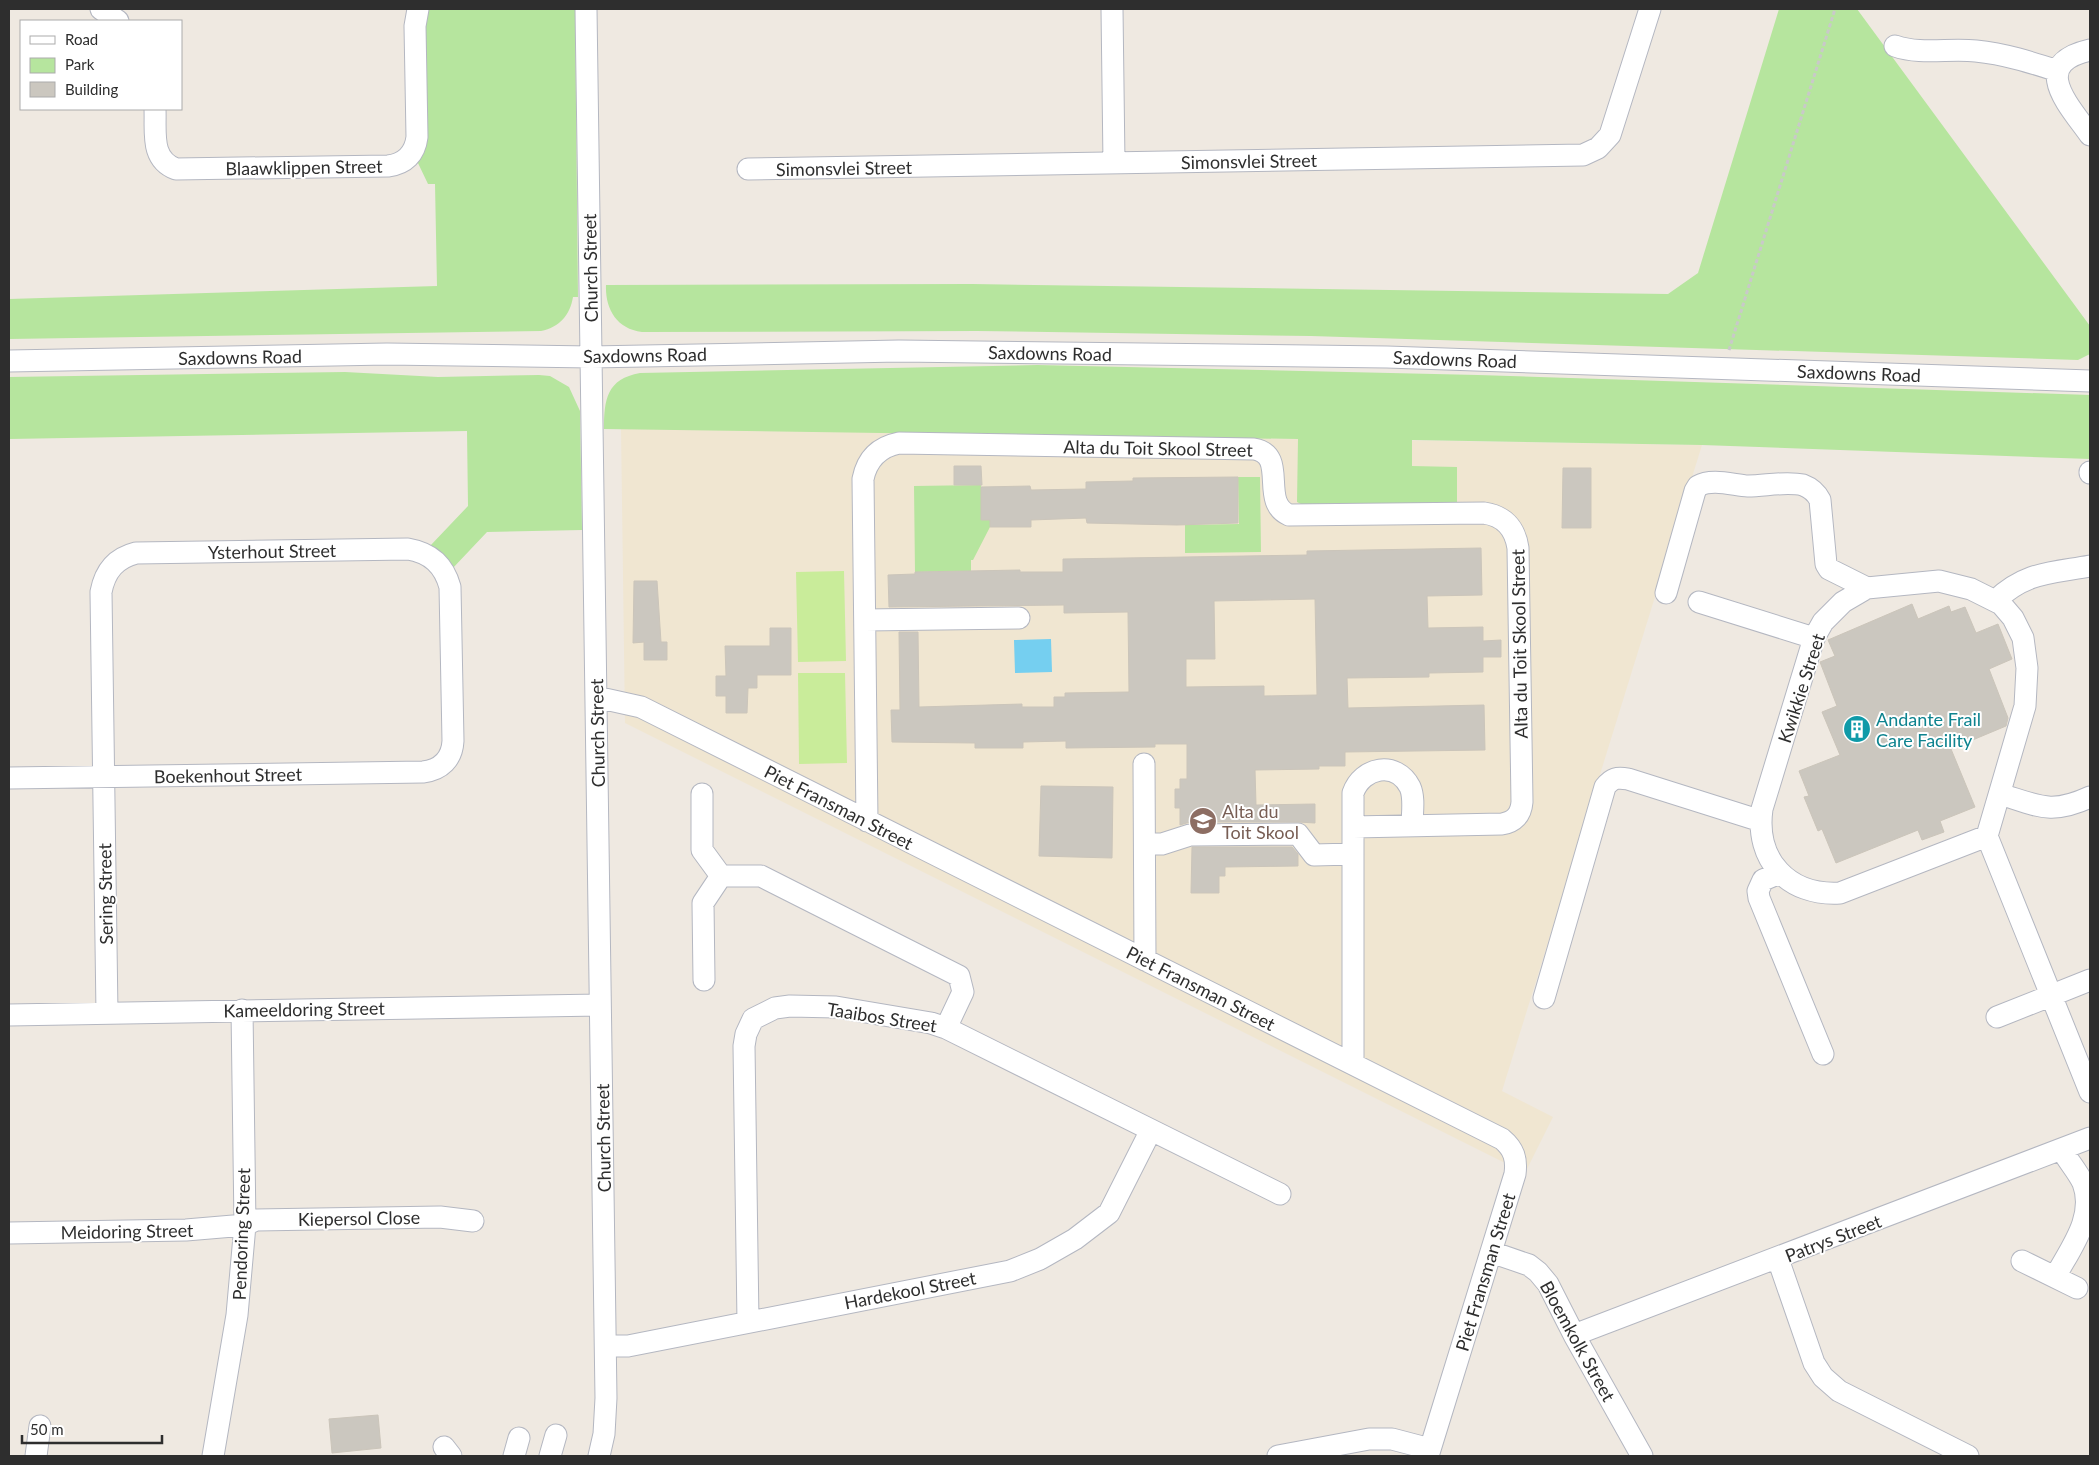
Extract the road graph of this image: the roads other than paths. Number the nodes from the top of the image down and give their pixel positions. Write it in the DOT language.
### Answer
graph roads {
  1 [pos="418,9"];
  2 [pos="586,9"];
  3 [pos="1112,9"];
  4 [pos="1650,9"];
  5 [pos="1895,46"];
  6 [pos="2090,50"];
  7 [pos="2058,71"];
  8 [pos="155,110"];
  9 [pos="2090,135"];
  10 [pos="1114,163"];
  11 [pos="748,169"];
  12 [pos="591,357"];
  13 [pos="9,362"];
  14 [pos="2090,381"];
  15 [pos="2090,566"];
  16 [pos="1867,588"];
  17 [pos="1666,592"];
  18 [pos="1995,601"];
  19 [pos="1699,602"];
  20 [pos="1019,618"];
  21 [pos="865,620"];
  22 [pos="1814,638"];
  23 [pos="596,697"];
  24 [pos="444,764"];
  25 [pos="1144,764"];
  26 [pos="104,776"];
  27 [pos="9,778"];
  28 [pos="702,794"];
  29 [pos="2000,794"];
  30 [pos="2090,797"];
  31 [pos="867,821"];
  32 [pos="1760,821"];
  33 [pos="1412,826"];
  34 [pos="1353,827"];
  35 [pos="1987,836"];
  36 [pos="1144,844"];
  37 [pos="1353,854"];
  38 [pos="1780,873"];
  39 [pos="721,876"];
  40 [pos="1145,960"];
  41 [pos="704,980"];
  42 [pos="2090,980"];
  43 [pos="2052,995"];
  44 [pos="1544,998"];
  45 [pos="600,1004"];
  46 [pos="242,1010"];
  47 [pos="107,1013"];
  48 [pos="9,1015"];
  49 [pos="1996,1017"];
  50 [pos="946,1028"];
  51 [pos="1823,1054"];
  52 [pos="1353,1064"];
  53 [pos="2090,1092"];
  54 [pos="1151,1130"];
  55 [pos="2090,1138"];
  56 [pos="2062,1150"];
  57 [pos="1280,1194"];
  58 [pos="473,1221"];
  59 [pos="245,1225"];
  60 [pos="9,1233"];
  61 [pos="1491,1252"];
  62 [pos="1778,1259"];
  63 [pos="2022,1261"];
  64 [pos="2055,1277"];
  65 [pos="2078,1288"];
  66 [pos="748,1322"];
  67 [pos="1574,1335"];
  68 [pos="606,1346"];
  69 [pos="40,1426"];
  70 [pos="556,1435"];
  71 [pos="1429,1453"];
  72 [pos="36,1456"];
  73 [pos="213,1456"];
  74 [pos="550,1456"];
  75 [pos="600,1456"];
  76 [pos="1278,1456"];
  77 [pos="1642,1456"];
  78 [pos="1968,1456"];
  1 -- 8 [label="street, Blaawklippen Street"];
  2 -- 12 [label="street, Church Street"];
  3 -- 10 [label="street"];
  4 -- 10 [label="street, Simonsvlei Street"];
  5 -- 7 [label="street"];
  6 -- 7 [label="street"];
  7 -- 9 [label="street"];
  10 -- 11 [label="street, Simonsvlei Street"];
  12 -- 13 [label="street, Saxdowns Road"];
  12 -- 14 [label="street, Saxdowns Road"];
  12 -- 23 [label="street, Church Street"];
  15 -- 18 [label="street"];
  16 -- 17 [label="street"];
  16 -- 18 [label="street, Kwikkie Street"];
  16 -- 22 [label="street, Kwikkie Street"];
  18 -- 29 [label="street, Kwikkie Street"];
  19 -- 22 [label="street"];
  20 -- 21 [label="street"];
  21 -- 31 [label="street, Alta du Toit Skool Street"];
  21 -- 33 [label="street, Alta du Toit Skool Street"];
  22 -- 32 [label="street, Kwikkie Street"];
  23 -- 31 [label="street, Piet Fransman Street"];
  23 -- 45 [label="street, Church Street"];
  24 -- 26 [label="street, Boekenhout Street"];
  24 -- 26 [label="street, Ysterhout Street"];
  25 -- 36 [label="street"];
  26 -- 27 [label="street, Boekenhout Street"];
  26 -- 47 [label="street, Sering Street"];
  28 -- 39 [label="street"];
  29 -- 30 [label="street"];
  29 -- 35 [label="street, Kwikkie Street"];
  31 -- 40 [label="street, Piet Fransman Street"];
  32 -- 38 [label="street, Kwikkie Street"];
  32 -- 44 [label="street"];
  33 -- 34 [label="street, Alta du Toit Skool Street"];
  33 -- 34 [label="street"];
  34 -- 37 [label="street"];
  35 -- 38 [label="street, Kwikkie Street"];
  35 -- 43 [label="street"];
  36 -- 37 [label="street"];
  36 -- 40 [label="street"];
  37 -- 52 [label="street"];
  38 -- 51 [label="street"];
  39 -- 41 [label="street"];
  39 -- 50 [label="street"];
  40 -- 52 [label="street, Piet Fransman Street"];
  42 -- 43 [label="street"];
  43 -- 49 [label="street"];
  43 -- 53 [label="street"];
  45 -- 46 [label="street, Kameeldoring Street"];
  45 -- 68 [label="street, Church Street"];
  46 -- 47 [label="street, Kameeldoring Street"];
  46 -- 59 [label="street, Pendoring Street"];
  47 -- 48 [label="street, Kameeldoring Street"];
  50 -- 54 [label="street, Taaibos Street"];
  50 -- 66 [label="street, Taaibos Street"];
  52 -- 61 [label="street, Piet Fransman Street"];
  54 -- 57 [label="street, Taaibos Street"];
  54 -- 66 [label="street, Hardekool Street"];
  55 -- 56 [label="street, Patrys Street"];
  56 -- 62 [label="street, Patrys Street"];
  56 -- 64 [label="street"];
  58 -- 59 [label="street, Kiepersol Close"];
  59 -- 60 [label="street, Meidoring Street"];
  59 -- 73 [label="street, Pendoring Street"];
  61 -- 67 [label="street, Bloemkolk Street"];
  61 -- 71 [label="street, Piet Fransman Street"];
  62 -- 67 [label="street, Patrys Street"];
  62 -- 78 [label="street"];
  63 -- 64 [label="street"];
  64 -- 65 [label="street"];
  66 -- 68 [label="street, Hardekool Street"];
  67 -- 77 [label="street, Bloemkolk Street"];
  68 -- 75 [label="street, Church Street"];
  69 -- 72 [label="street"];
  70 -- 74 [label="street"];
  71 -- 76 [label="street"];
}
